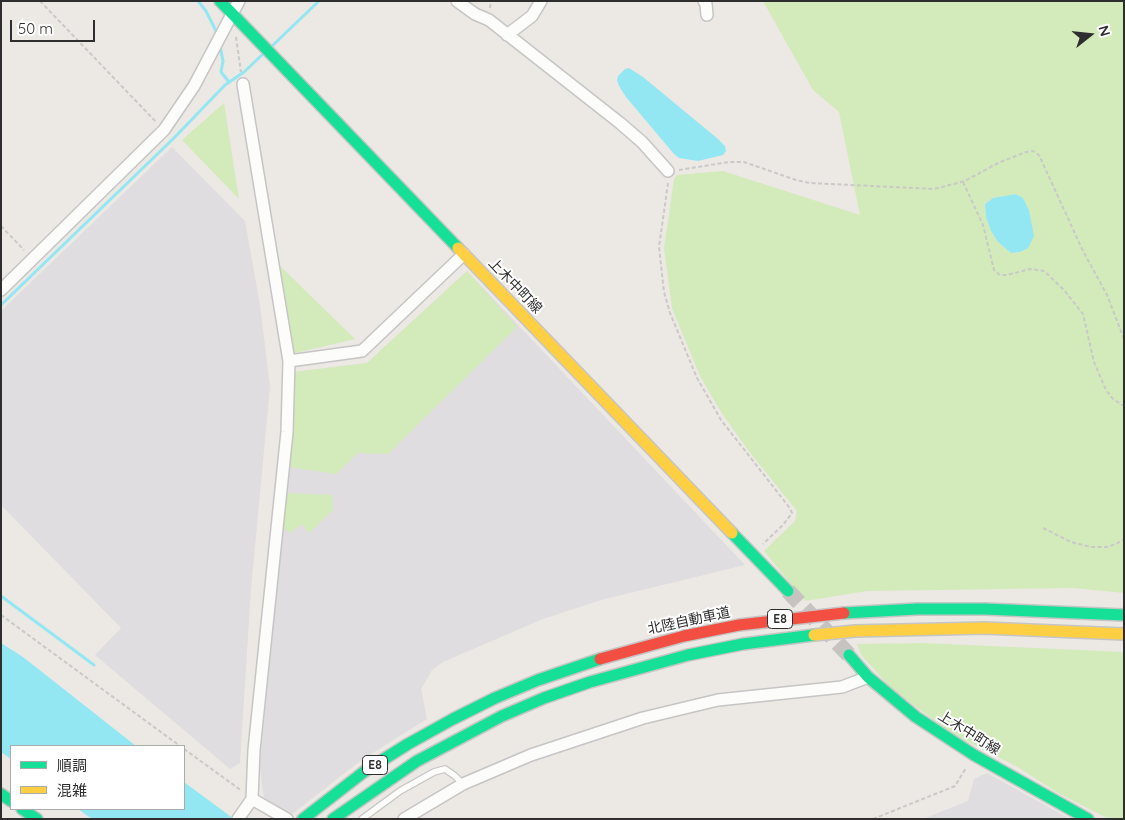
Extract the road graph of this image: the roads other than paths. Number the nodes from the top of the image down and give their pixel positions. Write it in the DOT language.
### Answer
graph roads {
  1 [pos="220,1"];
  2 [pos="239,1"];
  3 [pos="458,1"];
  4 [pos="541,1"];
  5 [pos="704,1"];
  6 [pos="232,14"];
  7 [pos="707,15"];
  8 [pos="507,35"];
  9 [pos="243,84"];
  10 [pos="668,171"];
  11 [pos="464,254"];
  12 [pos="1,290"];
  13 [pos="288,362"];
  14 [pos="788,591"];
  15 [pos="1124,615"];
  16 [pos="1124,634"];
  17 [pos="848,655"];
  18 [pos="868,677"];
  19 [pos="464,784"];
  20 [pos="252,799"];
  21 [pos="24,810"];
  22 [pos="37,819"];
  23 [pos="238,819"];
  24 [pos="287,819"];
  25 [pos="303,819"];
  26 [pos="333,819"];
  27 [pos="362,819"];
  28 [pos="404,819"];
  29 [pos="1088,819"];
  1 -- 6 [label="main road, 上木中町線"];
  2 -- 6 [label="street"];
  3 -- 8 [label="street"];
  4 -- 8 [label="street"];
  5 -- 7 [label="street"];
  6 -- 11 [label="main road, 上木中町線"];
  6 -- 12 [label="street"];
  8 -- 10 [label="street"];
  9 -- 13 [label="street"];
  11 -- 13 [label="street"];
  11 -- 14 [label="main road, 上木中町線"];
  13 -- 20 [label="street"];
  15 -- 25 [label="main road, 北陸自動車道 / E8"];
  16 -- 26 [label="main road, E8"];
  17 -- 18 [label="main road, 上木中町線"];
  18 -- 19 [label="street"];
  18 -- 29 [label="main road, 上木中町線"];
  19 -- 27 [label="lane"];
  19 -- 28 [label="street"];
  20 -- 23 [label="street"];
  20 -- 24 [label="street"];
  21 -- 22 [label="main road"];
}
